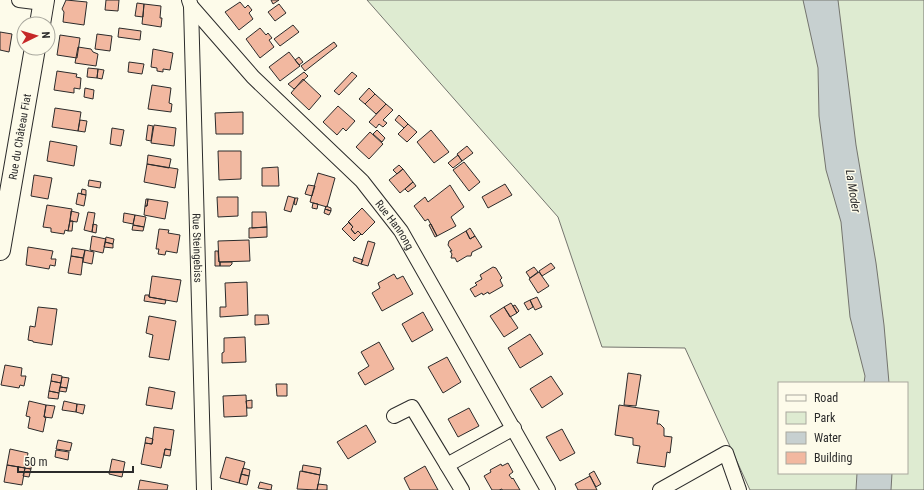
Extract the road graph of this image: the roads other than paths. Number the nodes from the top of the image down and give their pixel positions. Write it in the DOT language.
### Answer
graph roads {
  1 [pos="19,0"];
  2 [pos="43,2"];
  3 [pos="190,3"];
  4 [pos="41,16"];
  5 [pos="34,56"];
  6 [pos="0,250"];
  7 [pos="394,416"];
  8 [pos="514,428"];
  9 [pos="447,464"];
  10 [pos="204,490"];
  11 [pos="462,490"];
  12 [pos="548,490"];
  13 [pos="660,490"];
  14 [pos="740,490"];
  1 -- 2 [label="street"];
  2 -- 4 [label="street"];
  3 -- 8 [label="street, Rue Hannong"];
  3 -- 10 [label="street, Rue Steingebiss"];
  5 -- 6 [label="street, Rue du Château Fiat"];
  7 -- 9 [label="street"];
  8 -- 9 [label="street"];
  8 -- 12 [label="street, Rue Hannong"];
  9 -- 11 [label="street"];
  13 -- 14 [label="street"];
}
